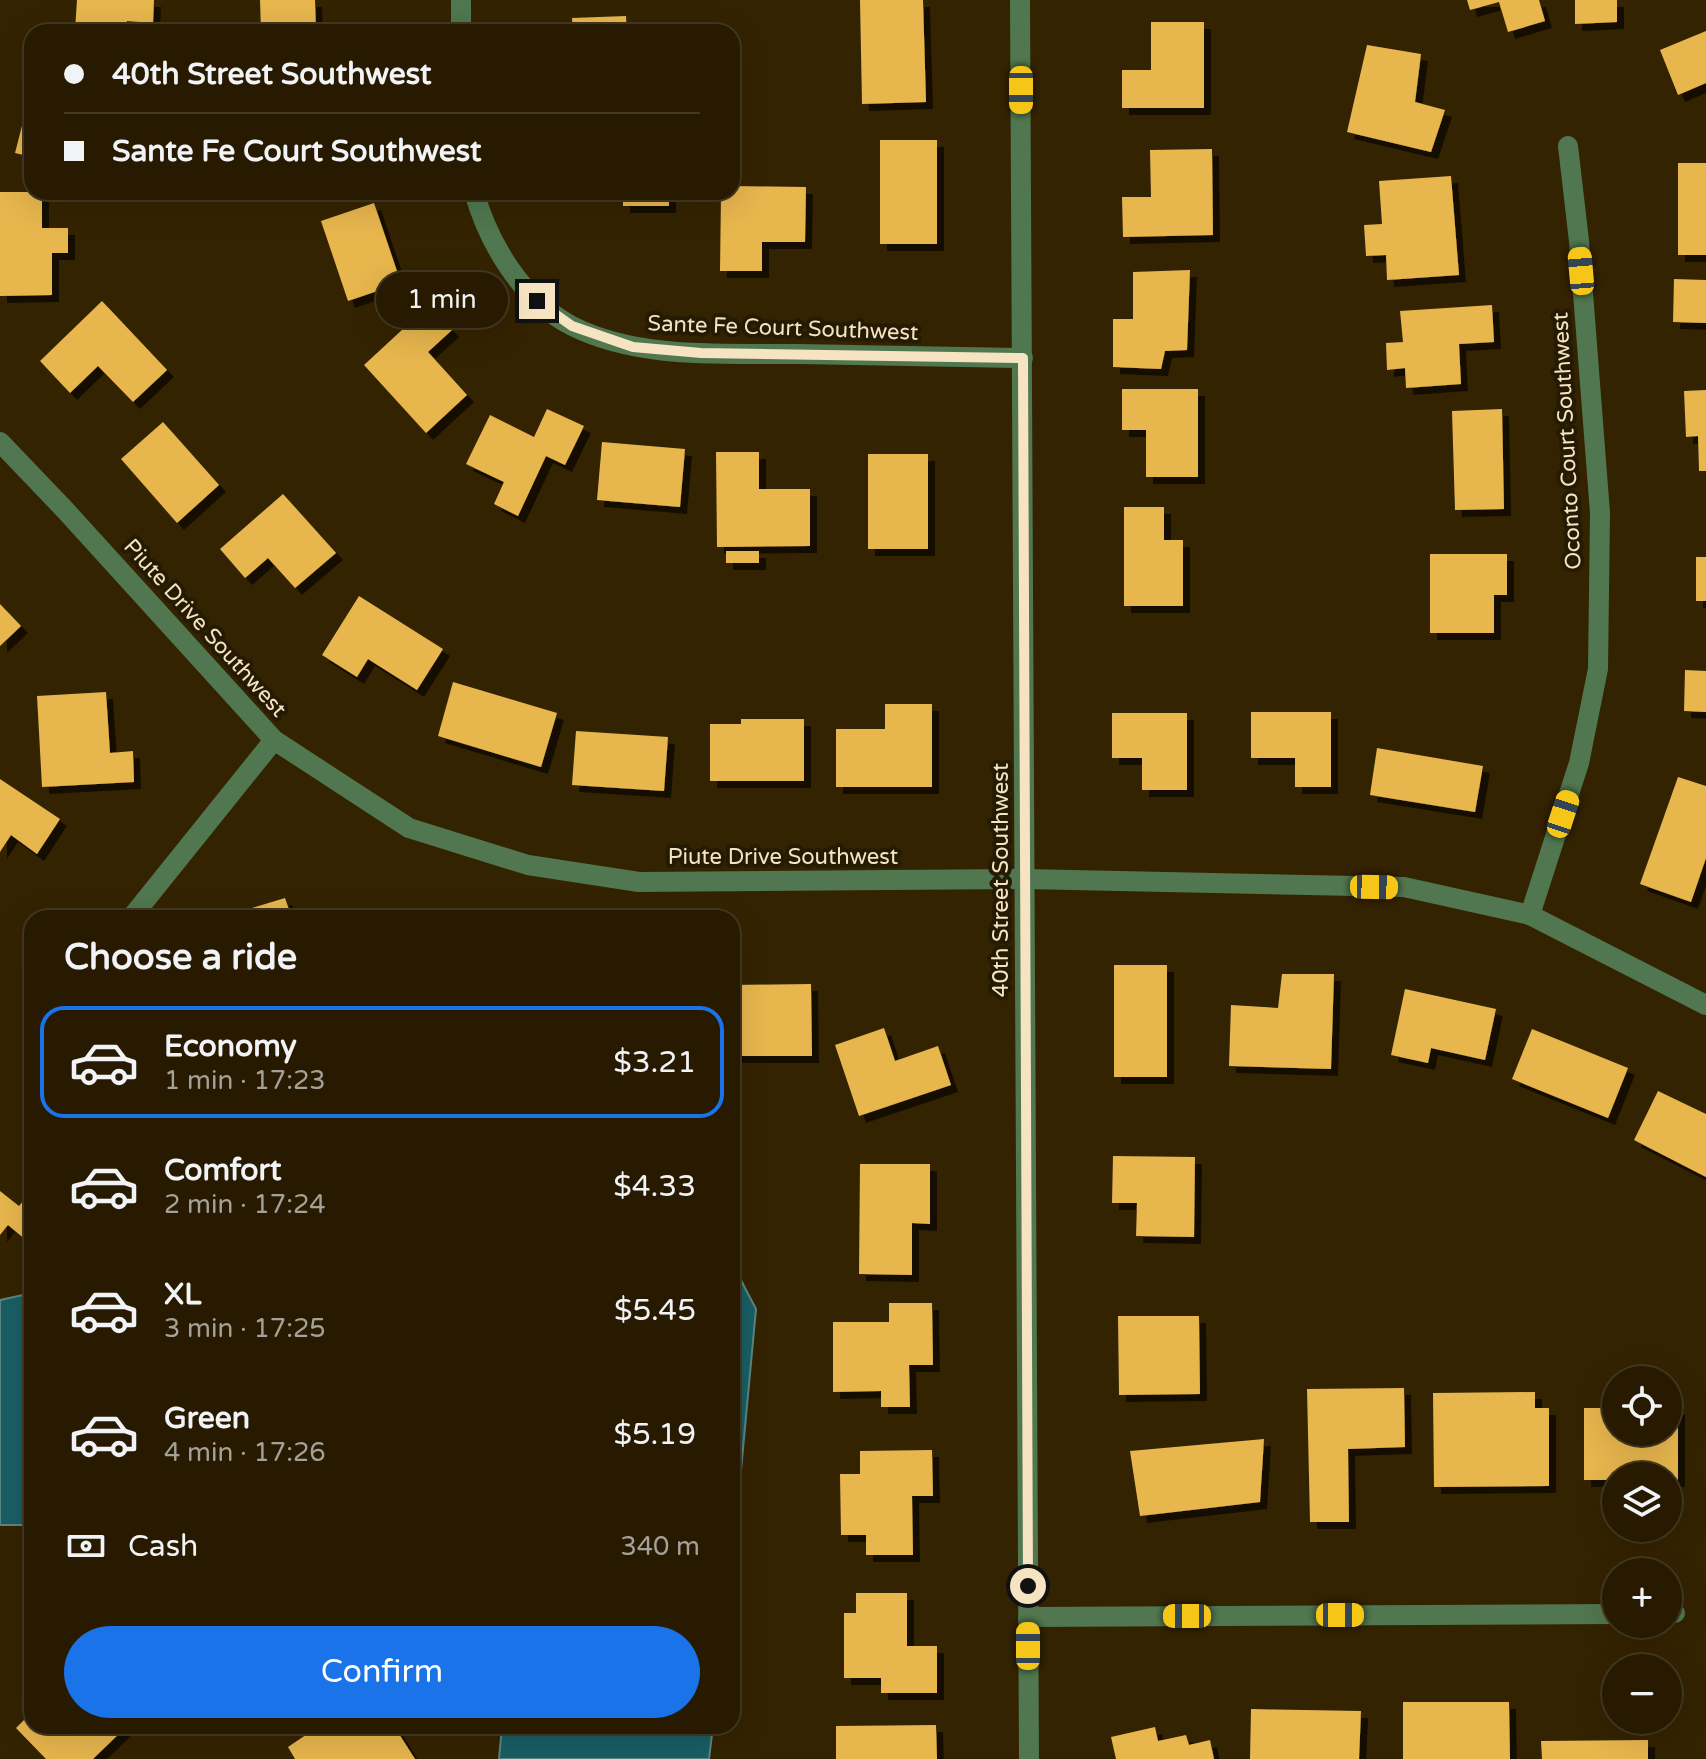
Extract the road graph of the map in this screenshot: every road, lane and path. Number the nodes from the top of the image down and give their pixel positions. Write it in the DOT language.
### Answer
graph roads {
  1 [pos="461,0"];
  2 [pos="1020,0"];
  3 [pos="461,24"];
  4 [pos="1568,146"];
  5 [pos="476,200"];
  6 [pos="1023,358"];
  7 [pos="0,442"];
  8 [pos="274,740"];
  9 [pos="1025,879"];
  10 [pos="137,910"];
  11 [pos="1530,915"];
  12 [pos="1706,1005"];
  13 [pos="1602,1614"];
  14 [pos="1028,1617"];
  15 [pos="1029,1759"];
  1 -- 3 [label="street"];
  2 -- 6 [label="street, 40th Street Southwest"];
  4 -- 11 [label="street, Oconto Court Southwest"];
  5 -- 6 [label="street, Sante Fe Court Southwest"];
  6 -- 9 [label="street, 40th Street Southwest"];
  7 -- 8 [label="street, Piute Drive Southwest"];
  8 -- 9 [label="street, Piute Drive Southwest"];
  8 -- 10 [label="street"];
  9 -- 11 [label="street, Piute Drive Southwest"];
  9 -- 14 [label="street, 40th Street Southwest"];
  11 -- 12 [label="street, Piute Drive Southwest"];
  13 -- 14 [label="street"];
  14 -- 15 [label="street, 40th Street Southwest"];
}
